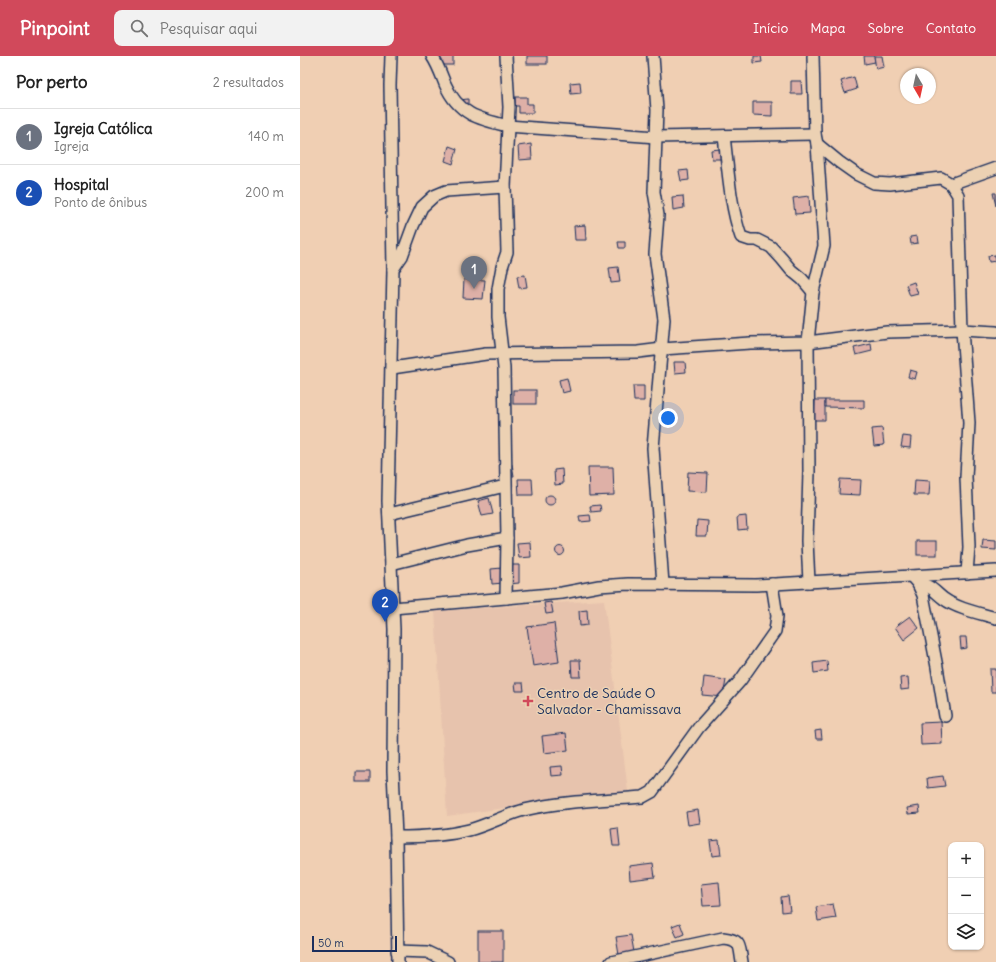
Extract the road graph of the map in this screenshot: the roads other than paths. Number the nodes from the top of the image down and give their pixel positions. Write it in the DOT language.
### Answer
graph roads {
  1 [pos="392,56"];
  2 [pos="432,56"];
  3 [pos="506,56"];
  4 [pos="653,56"];
  5 [pos="813,56"];
  6 [pos="508,126"];
  7 [pos="724,136"];
  8 [pos="656,137"];
  9 [pos="816,139"];
  10 [pos="996,168"];
  11 [pos="951,184"];
  12 [pos="505,187"];
  13 [pos="393,269"];
  14 [pos="813,292"];
  15 [pos="962,330"];
  16 [pos="996,332"];
  17 [pos="808,342"];
  18 [pos="662,349"];
  19 [pos="502,353"];
  20 [pos="392,368"];
  21 [pos="506,486"];
  22 [pos="389,514"];
  23 [pos="507,538"];
  24 [pos="391,564"];
  25 [pos="996,572"];
  26 [pos="967,573"];
  27 [pos="914,580"];
  28 [pos="809,582"];
  29 [pos="663,584"];
  30 [pos="772,584"];
  31 [pos="506,598"];
  32 [pos="393,608"];
  33 [pos="996,618"];
  34 [pos="945,716"];
  35 [pos="396,837"];
  36 [pos="398,957"];
  37 [pos="448,962"];
  38 [pos="611,962"];
  39 [pos="742,962"];
  1 -- 13 [label="street"];
  2 -- 6 [label="street"];
  3 -- 6 [label="street"];
  4 -- 8 [label="street"];
  5 -- 9 [label="street"];
  6 -- 8 [label="street"];
  6 -- 12 [label="street"];
  7 -- 8 [label="street"];
  7 -- 9 [label="street"];
  7 -- 14 [label="street"];
  8 -- 18 [label="street"];
  9 -- 11 [label="street"];
  9 -- 14 [label="street"];
  10 -- 11 [label="street"];
  11 -- 15 [label="street"];
  12 -- 13 [label="street"];
  12 -- 19 [label="street"];
  13 -- 20 [label="street"];
  14 -- 17 [label="street"];
  15 -- 16 [label="street"];
  15 -- 17 [label="street"];
  15 -- 26 [label="street"];
  17 -- 18 [label="street"];
  17 -- 28 [label="street"];
  18 -- 19 [label="street"];
  18 -- 29 [label="street"];
  19 -- 20 [label="street"];
  19 -- 21 [label="street"];
  20 -- 22 [label="street"];
  21 -- 22 [label="street"];
  21 -- 23 [label="street"];
  22 -- 24 [label="street"];
  23 -- 24 [label="street"];
  23 -- 31 [label="street"];
  24 -- 32 [label="street"];
  25 -- 26 [label="street"];
  26 -- 27 [label="street"];
  27 -- 28 [label="street"];
  27 -- 33 [label="street"];
  27 -- 34 [label="street"];
  28 -- 30 [label="street"];
  29 -- 30 [label="street"];
  29 -- 31 [label="street"];
  30 -- 35 [label="street"];
  31 -- 32 [label="street"];
  32 -- 35 [label="street"];
  35 -- 36 [label="street"];
  36 -- 37 [label="street"];
  38 -- 39 [label="street"];
}
